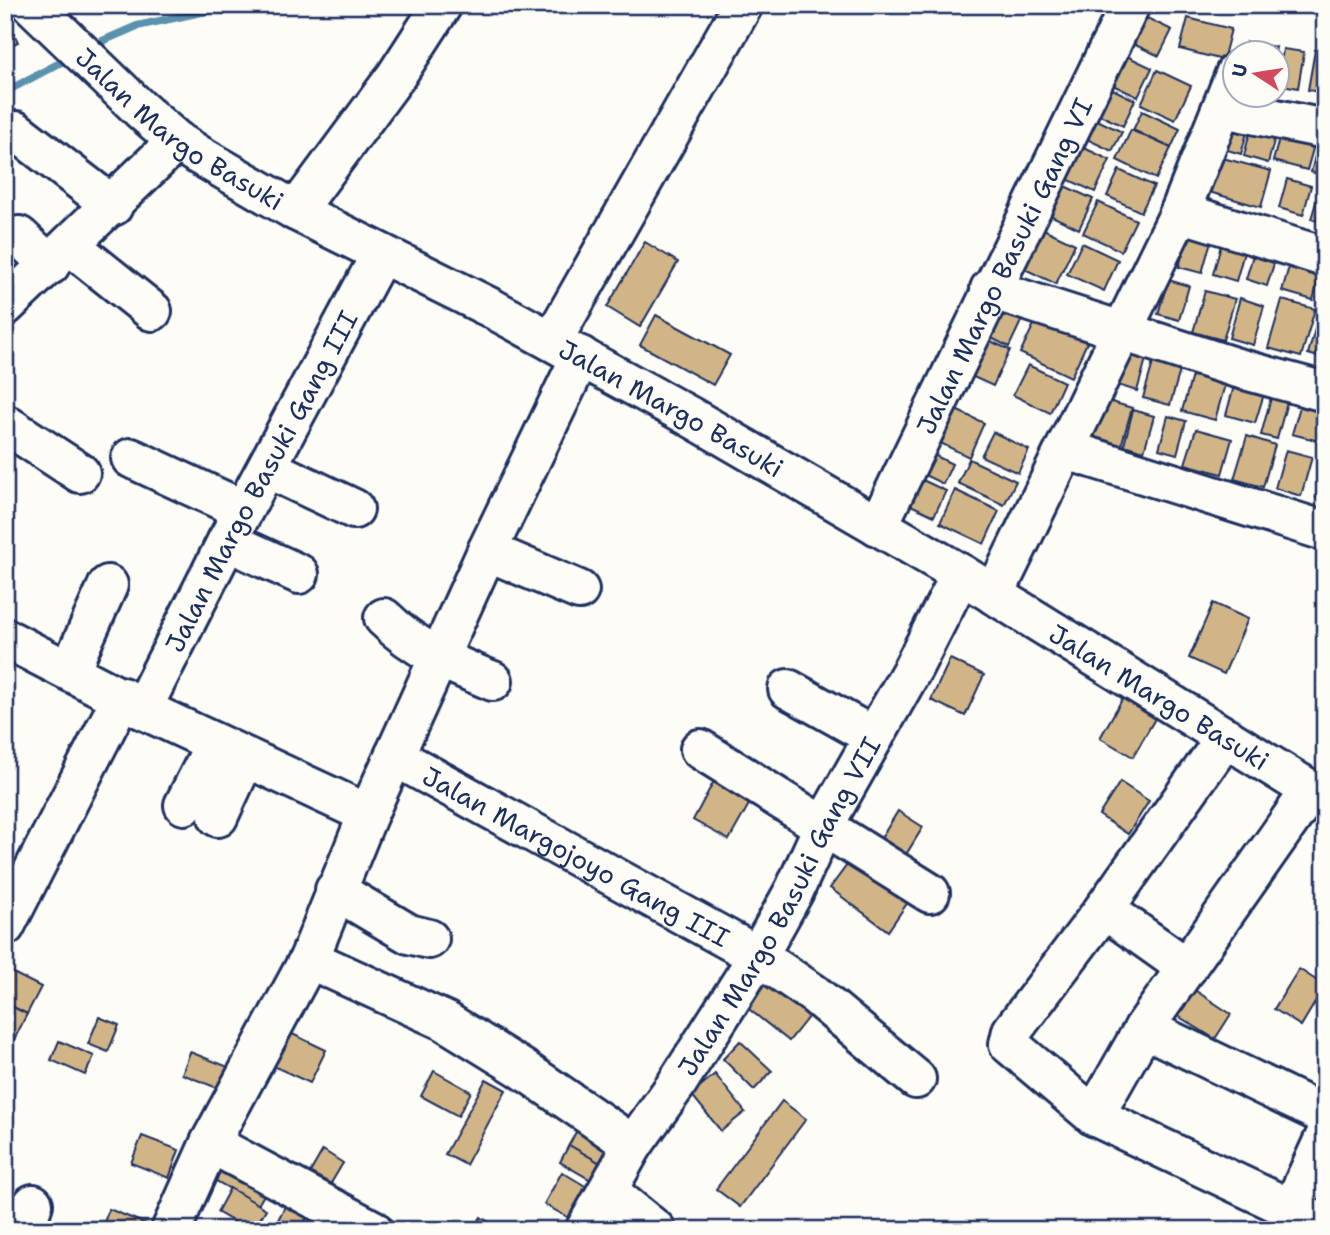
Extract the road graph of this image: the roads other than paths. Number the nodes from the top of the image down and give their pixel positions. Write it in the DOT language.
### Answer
graph roads {
  1 [pos="32,5"];
  2 [pos="442,5"];
  3 [pos="743,5"];
  4 [pos="1130,5"];
  5 [pos="1223,108"];
  6 [pos="1325,129"];
  7 [pos="16,131"];
  8 [pos="177,141"];
  9 [pos="113,206"];
  10 [pos="296,211"];
  11 [pos="1180,212"];
  12 [pos="19,236"];
  13 [pos="381,254"];
  14 [pos="60,256"];
  15 [pos="1325,257"];
  16 [pos="990,289"];
  17 [pos="5,306"];
  18 [pos="152,311"];
  19 [pos="1121,331"];
  20 [pos="566,348"];
  21 [pos="1325,392"];
  22 [pos="5,425"];
  23 [pos="1067,450"];
  24 [pos="131,458"];
  25 [pos="267,468"];
  26 [pos="80,473"];
  27 [pos="354,509"];
  28 [pos="235,525"];
  29 [pos="878,526"];
  30 [pos="1325,531"];
  31 [pos="487,551"];
  32 [pos="299,574"];
  33 [pos="961,574"];
  34 [pos="108,585"];
  35 [pos="579,590"];
  36 [pos="994,595"];
  37 [pos="384,618"];
  38 [pos="5,638"];
  39 [pos="438,659"];
  40 [pos="70,670"];
  41 [pos="493,681"];
  42 [pos="788,689"];
  43 [pos="132,703"];
  44 [pos="874,737"];
  45 [pos="1226,737"];
  46 [pos="700,749"];
  47 [pos="230,751"];
  48 [pos="394,756"];
  49 [pos="1318,794"];
  50 [pos="201,811"];
  51 [pos="368,814"];
  52 [pos="823,827"];
  53 [pos="335,890"];
  54 [pos="930,893"];
  55 [pos="1104,909"];
  56 [pos="5,926"];
  57 [pos="429,939"];
  58 [pos="758,956"];
  59 [pos="309,959"];
  60 [pos="1187,968"];
  61 [pos="1144,1028"];
  62 [pos="916,1079"];
  63 [pos="1325,1115"];
  64 [pos="1094,1116"];
  65 [pos="1325,1137"];
  66 [pos="211,1143"];
  67 [pos="633,1145"];
  68 [pos="609,1192"];
  69 [pos="1308,1218"];
  70 [pos="171,1230"];
  71 [pos="373,1230"];
  72 [pos="585,1230"];
  73 [pos="656,1230"];
  1 -- 8 [label="street, Jalan Margo Basuki"];
  2 -- 10 [label="street"];
  3 -- 20 [label="street"];
  4 -- 16 [label="street, Jalan Margo Basuki Gang VI"];
  5 -- 6 [label="street"];
  5 -- 11 [label="street"];
  7 -- 9 [label="street"];
  8 -- 9 [label="street"];
  8 -- 10 [label="street, Jalan Margo Basuki"];
  9 -- 14 [label="street"];
  10 -- 13 [label="street, Jalan Margo Basuki"];
  11 -- 15 [label="street"];
  11 -- 19 [label="street"];
  12 -- 14 [label="street"];
  13 -- 20 [label="street, Jalan Margo Basuki"];
  13 -- 25 [label="street, Jalan Margo Basuki Gang III"];
  14 -- 17 [label="street"];
  14 -- 18 [label="street"];
  16 -- 19 [label="street"];
  16 -- 29 [label="street, Jalan Margo Basuki Gang VI"];
  19 -- 21 [label="street"];
  19 -- 23 [label="street"];
  20 -- 29 [label="street, Jalan Margo Basuki"];
  20 -- 31 [label="street"];
  22 -- 26 [label="street"];
  23 -- 30 [label="street"];
  23 -- 36 [label="street"];
  24 -- 28 [label="street"];
  25 -- 27 [label="street"];
  25 -- 28 [label="street, Jalan Margo Basuki Gang III"];
  28 -- 32 [label="street"];
  28 -- 43 [label="street, Jalan Margo Basuki Gang III"];
  29 -- 33 [label="street, Jalan Margo Basuki"];
  31 -- 35 [label="street"];
  31 -- 39 [label="street"];
  33 -- 36 [label="street, Jalan Margo Basuki"];
  33 -- 44 [label="street, Jalan Margo Basuki Gang VII"];
  34 -- 40 [label="street"];
  36 -- 45 [label="street, Jalan Margo Basuki"];
  37 -- 39 [label="street"];
  38 -- 40 [label="street"];
  39 -- 41 [label="street"];
  39 -- 48 [label="street"];
  40 -- 43 [label="street"];
  42 -- 44 [label="street"];
  43 -- 47 [label="street"];
  43 -- 56 [label="street, Jalan Margo Basuki Gang III"];
  44 -- 52 [label="street, Jalan Margo Basuki Gang VII"];
  45 -- 49 [label="street, Jalan Margo Basuki"];
  45 -- 55 [label="street"];
  46 -- 52 [label="street"];
  47 -- 50 [label="street"];
  47 -- 51 [label="street"];
  48 -- 51 [label="street"];
  48 -- 58 [label="street, Jalan Margojoyo Gang III"];
  49 -- 60 [label="street"];
  51 -- 53 [label="street"];
  52 -- 54 [label="street"];
  52 -- 58 [label="street, Jalan Margo Basuki Gang VII"];
  53 -- 57 [label="street"];
  53 -- 59 [label="street"];
  55 -- 60 [label="street"];
  55 -- 64 [label="street"];
  58 -- 62 [label="street, Jalan Margojoyo Gang III"];
  58 -- 67 [label="street, Jalan Margo Basuki Gang VII"];
  59 -- 66 [label="street"];
  59 -- 67 [label="street"];
  60 -- 61 [label="street"];
  61 -- 63 [label="street"];
  61 -- 64 [label="street"];
  64 -- 69 [label="street"];
  65 -- 69 [label="street"];
  66 -- 70 [label="street"];
  66 -- 71 [label="street"];
  67 -- 68 [label="street, Jalan Margo Basuki Gang VII"];
  68 -- 72 [label="street, Jalan Margo Basuki Gang VII"];
  68 -- 73 [label="street"];
}
